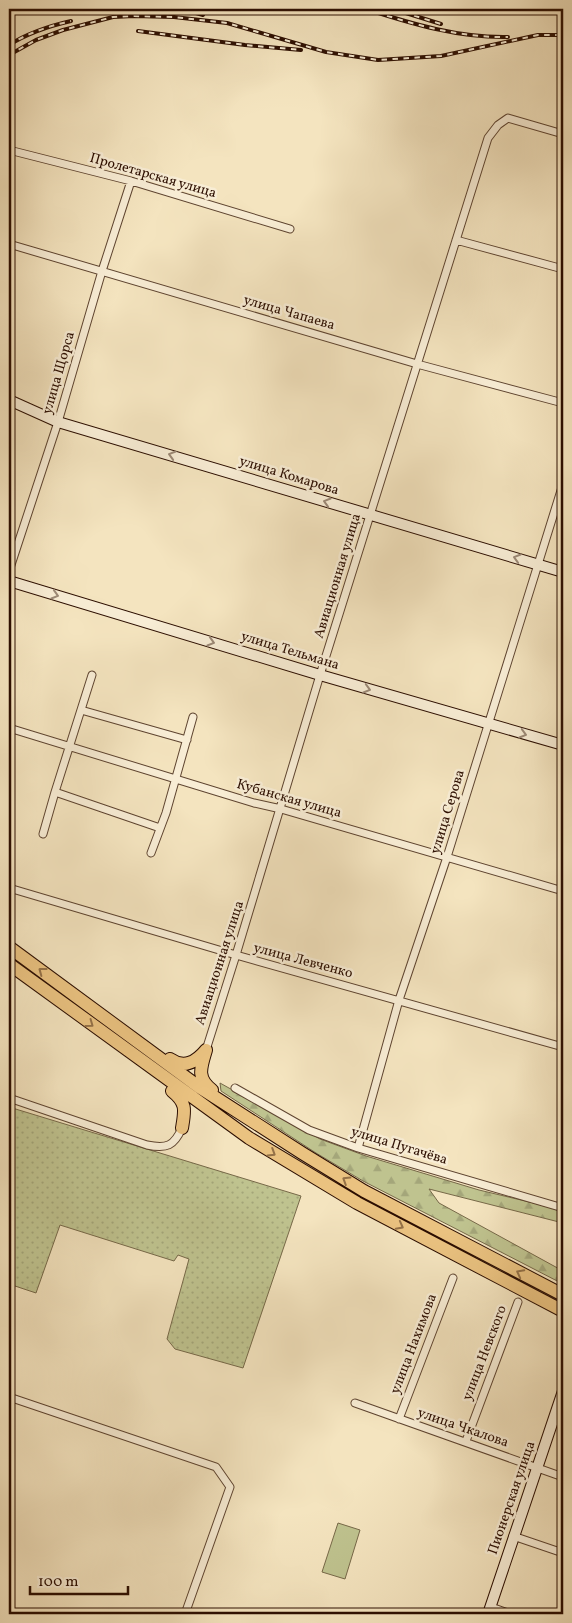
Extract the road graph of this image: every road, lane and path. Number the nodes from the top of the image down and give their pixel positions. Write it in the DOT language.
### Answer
graph roads {
  1 [pos="563,134"];
  2 [pos="9,150"];
  3 [pos="131,181"];
  4 [pos="290,229"];
  5 [pos="456,240"];
  6 [pos="9,244"];
  7 [pos="563,269"];
  8 [pos="102,271"];
  9 [pos="416,364"];
  10 [pos="9,400"];
  11 [pos="563,403"];
  12 [pos="58,422"];
  13 [pos="563,484"];
  14 [pos="371,515"];
  15 [pos="538,565"];
  16 [pos="9,571"];
  17 [pos="563,572"];
  18 [pos="9,581"];
  19 [pos="92,675"];
  20 [pos="320,675"];
  21 [pos="81,710"];
  22 [pos="193,717"];
  23 [pos="488,724"];
  24 [pos="9,728"];
  25 [pos="187,740"];
  26 [pos="563,746"];
  27 [pos="69,747"];
  28 [pos="176,780"];
  29 [pos="55,792"];
  30 [pos="280,808"];
  31 [pos="160,828"];
  32 [pos="43,834"];
  33 [pos="150,853"];
  34 [pos="447,857"];
  35 [pos="9,888"];
  36 [pos="563,891"];
  37 [pos="9,947"];
  38 [pos="236,955"];
  39 [pos="9,964"];
  40 [pos="75,996"];
  41 [pos="399,1000"];
  42 [pos="65,1006"];
  43 [pos="141,1044"];
  44 [pos="563,1048"];
  45 [pos="206,1050"];
  46 [pos="144,1063"];
  47 [pos="235,1088"];
  48 [pos="9,1098"];
  49 [pos="245,1116"];
  50 [pos="182,1128"];
  51 [pos="249,1138"];
  52 [pos="358,1148"];
  53 [pos="364,1191"];
  54 [pos="357,1203"];
  55 [pos="563,1208"];
  56 [pos="453,1278"];
  57 [pos="563,1295"];
  58 [pos="518,1302"];
  59 [pos="563,1311"];
  60 [pos="562,1396"];
  61 [pos="9,1397"];
  62 [pos="354,1403"];
  63 [pos="398,1419"];
  64 [pos="466,1441"];
  65 [pos="537,1468"];
  66 [pos="563,1476"];
  67 [pos="514,1536"];
  68 [pos="563,1553"];
  69 [pos="489,1611"];
  70 [pos="185,1614"];
  71 [pos="511,1614"];
  1 -- 5 [label="street, Авиационная улица"];
  2 -- 3 [label="street, Пролетарская улица"];
  3 -- 4 [label="street, Пролетарская улица"];
  3 -- 8 [label="street, улица Щорса"];
  5 -- 7 [label="street"];
  5 -- 9 [label="street, Авиационная улица"];
  6 -- 8 [label="street, улица Чапаева"];
  8 -- 9 [label="street, улица Чапаева"];
  8 -- 12 [label="street, улица Щорса"];
  9 -- 11 [label="street, улица Чапаева"];
  9 -- 14 [label="street, Авиационная улица"];
  10 -- 12 [label="street, улица Комарова"];
  14 -- 12 [label="street, улица Комарова, one-way"];
  12 -- 16 [label="street, улица Щорса"];
  13 -- 15 [label="street, улица Серова"];
  15 -- 14 [label="street, улица Комарова, one-way"];
  14 -- 20 [label="street, Авиационная улица"];
  15 -- 17 [label="street, улица Комарова"];
  15 -- 23 [label="street, улица Серова"];
  18 -- 20 [label="street, улица Тельмана, one-way"];
  19 -- 21 [label="street"];
  20 -- 23 [label="street, улица Тельмана, one-way"];
  20 -- 30 [label="street, Авиационная улица"];
  21 -- 25 [label="street"];
  21 -- 27 [label="street"];
  22 -- 25 [label="street"];
  23 -- 26 [label="street, улица Тельмана, one-way"];
  23 -- 34 [label="street, улица Серова"];
  24 -- 27 [label="street, Кубанская улица"];
  25 -- 28 [label="street"];
  27 -- 28 [label="street, Кубанская улица"];
  27 -- 29 [label="street"];
  28 -- 30 [label="street, Кубанская улица"];
  28 -- 31 [label="street"];
  29 -- 31 [label="street"];
  29 -- 32 [label="street"];
  30 -- 34 [label="street, Кубанская улица"];
  30 -- 38 [label="street, Авиационная улица"];
  31 -- 33 [label="street"];
  34 -- 36 [label="street, Кубанская улица"];
  34 -- 41 [label="street, улица Серова"];
  35 -- 38 [label="street, улица Левченко"];
  40 -- 37 [label="highway, one-way"];
  38 -- 41 [label="street, улица Левченко"];
  38 -- 45 [label="street, Авиационная улица"];
  39 -- 42 [label="highway"];
  40 -- 42 [label="highway"];
  40 -- 43 [label="highway"];
  41 -- 44 [label="street, улица Левченко"];
  41 -- 52 [label="street, улица Серова"];
  42 -- 46 [label="highway, one-way"];
  43 -- 45 [label="highway"];
  43 -- 49 [label="highway"];
  45 -- 49 [label="highway"];
  46 -- 50 [label="highway"];
  46 -- 51 [label="highway"];
  47 -- 52 [label="street, улица Пугачёва"];
  48 -- 50 [label="street"];
  53 -- 49 [label="highway, one-way"];
  50 -- 51 [label="highway"];
  51 -- 54 [label="highway, one-way"];
  52 -- 55 [label="street, улица Пугачёва"];
  53 -- 54 [label="highway"];
  57 -- 53 [label="highway, one-way"];
  54 -- 59 [label="highway, one-way"];
  56 -- 63 [label="street, улица Нахимова"];
  58 -- 64 [label="street, улица Невского"];
  60 -- 65 [label="street, Пионерская улица"];
  61 -- 70 [label="street"];
  62 -- 63 [label="street, улица Чкалова"];
  63 -- 64 [label="street, улица Чкалова"];
  64 -- 65 [label="street, улица Чкалова"];
  65 -- 66 [label="street, улица Чкалова"];
  65 -- 67 [label="street, Пионерская улица"];
  67 -- 68 [label="street"];
  67 -- 69 [label="street, Пионерская улица"];
  69 -- 71 [label="street"];
}
